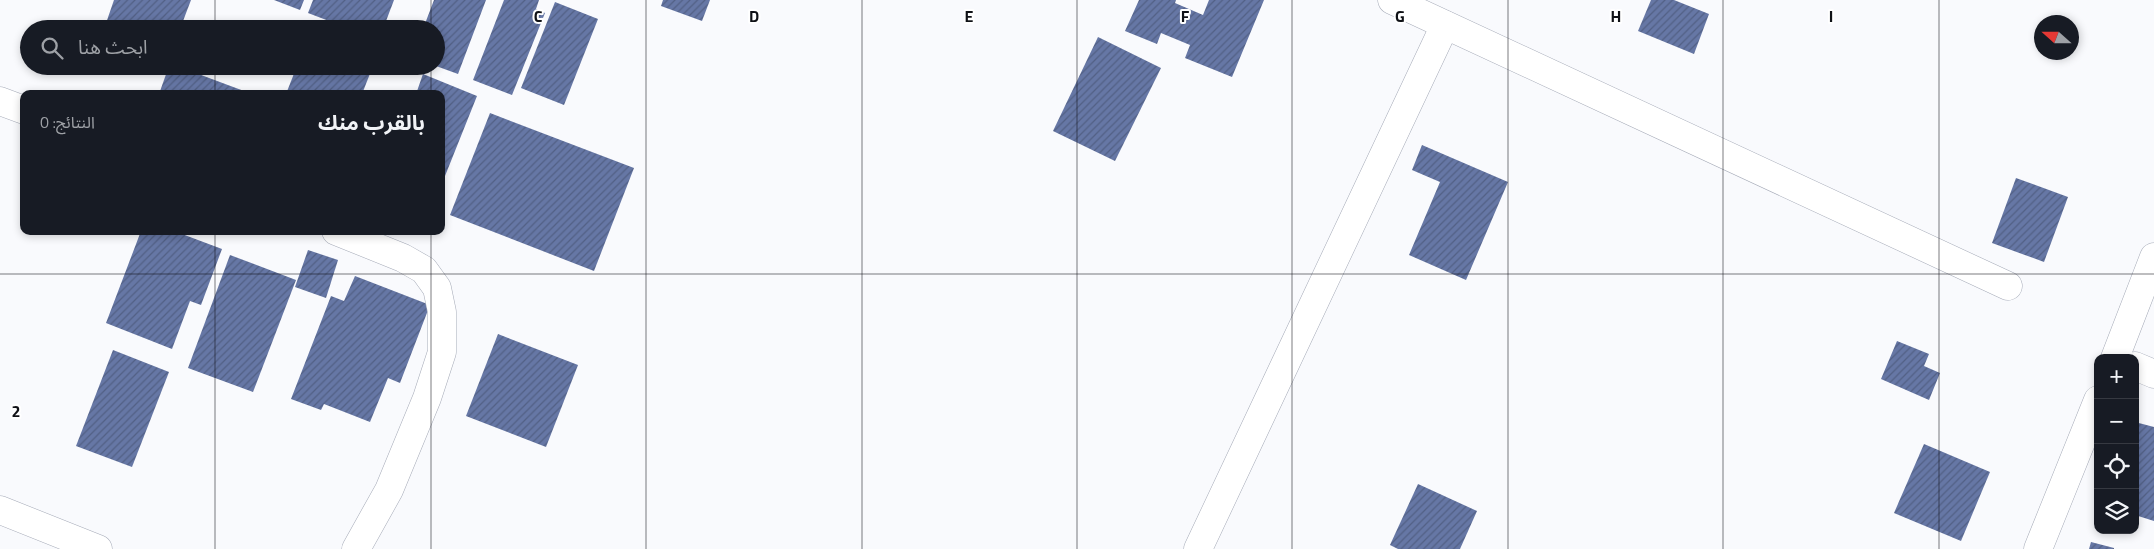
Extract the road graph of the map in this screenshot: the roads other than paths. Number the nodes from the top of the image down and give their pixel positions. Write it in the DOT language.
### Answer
graph roads {
  1 [pos="1392,0"];
  2 [pos="1445,25"];
  3 [pos="0,101"];
  4 [pos="20,108"];
  5 [pos="346,235"];
  6 [pos="2154,257"];
  7 [pos="2008,286"];
  8 [pos="2117,354"];
  9 [pos="2139,368"];
  10 [pos="2154,374"];
  11 [pos="2094,410"];
  12 [pos="0,510"];
  13 [pos="98,549"];
  14 [pos="356,549"];
  15 [pos="1198,549"];
  16 [pos="2038,549"];
  1 -- 2 [label="street"];
  2 -- 7 [label="street"];
  2 -- 15 [label="street"];
  3 -- 4 [label="street"];
  5 -- 14 [label="street"];
  6 -- 8 [label="street"];
  9 -- 10 [label="street"];
  11 -- 16 [label="street"];
  12 -- 13 [label="street"];
}
